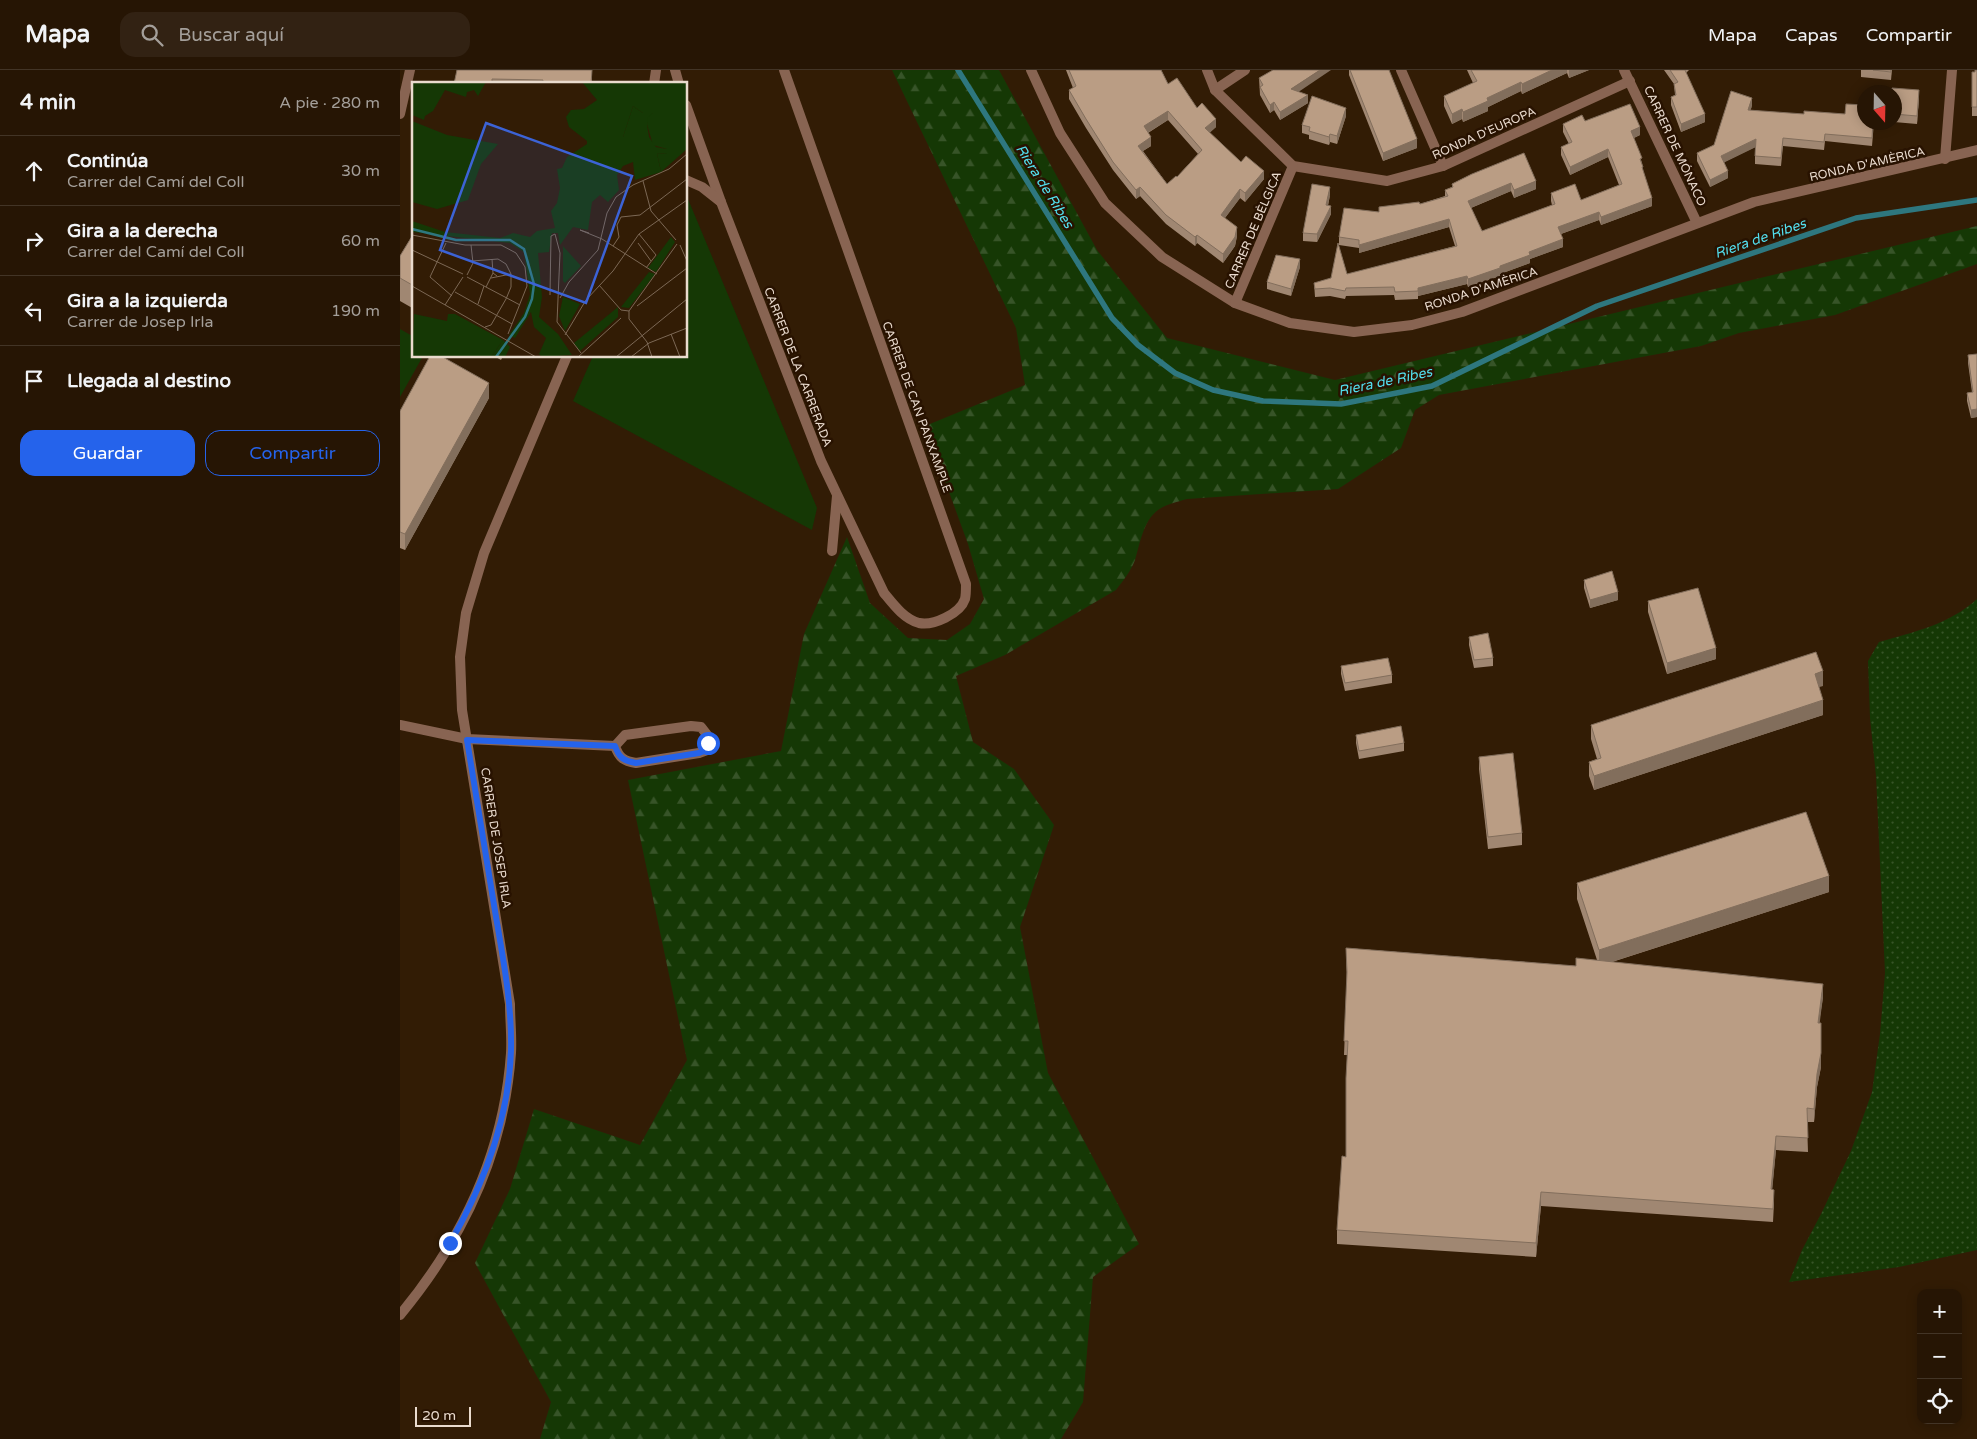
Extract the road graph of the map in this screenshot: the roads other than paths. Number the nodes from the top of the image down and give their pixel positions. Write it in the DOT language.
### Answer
graph roads {
  1 [pos="410,70"];
  2 [pos="784,70"];
  3 [pos="1032,70"];
  4 [pos="1207,70"];
  5 [pos="1245,70"];
  6 [pos="1401,70"];
  7 [pos="1624,70"];
  8 [pos="1952,70"];
  9 [pos="1630,75"];
  10 [pos="1215,90"];
  11 [pos="688,111"];
  12 [pos="400,114"];
  13 [pos="1977,150"];
  14 [pos="1945,159"];
  15 [pos="1293,166"];
  16 [pos="1443,166"];
  17 [pos="688,181"];
  18 [pos="721,202"];
  19 [pos="1697,223"];
  20 [pos="1236,303"];
  21 [pos="566,358"];
  22 [pos="837,495"];
  23 [pos="858,538"];
  24 [pos="832,551"];
  25 [pos="400,725"];
  26 [pos="467,740"];
  27 [pos="615,746"];
  28 [pos="400,1315"];
  1 -- 12 [label="street"];
  2 -- 23 [label="street, CARRER DE CAN PANXAMPLE"];
  3 -- 20 [label="street, RONDA D'AMÈRICA"];
  4 -- 10 [label="street"];
  5 -- 10 [label="street"];
  6 -- 16 [label="street"];
  7 -- 9 [label="street, CARRER DE MÓNACO"];
  8 -- 14 [label="street"];
  9 -- 16 [label="street, RONDA D'EUROPA"];
  9 -- 19 [label="street, CARRER DE MÓNACO"];
  10 -- 15 [label="street"];
  11 -- 18 [label="street, CARRER DE LA CARRERADA"];
  13 -- 14 [label="street, RONDA D'AMÈRICA"];
  14 -- 19 [label="street, RONDA D'AMÈRICA"];
  15 -- 16 [label="street, RONDA D'EUROPA"];
  15 -- 20 [label="street, CARRER DE BÈLGICA"];
  17 -- 18 [label="street"];
  18 -- 22 [label="street, CARRER DE LA CARRERADA"];
  19 -- 20 [label="street, RONDA D'AMÈRICA"];
  21 -- 26 [label="street, CARRER DE JOSEP IRLA"];
  22 -- 23 [label="street, CARRER DE LA CARRERADA"];
  22 -- 24 [label="street"];
  25 -- 26 [label="street"];
  26 -- 27 [label="street"];
  26 -- 28 [label="street, CARRER DE JOSEP IRLA"];
  27 -- 27 [label="street"];
}
